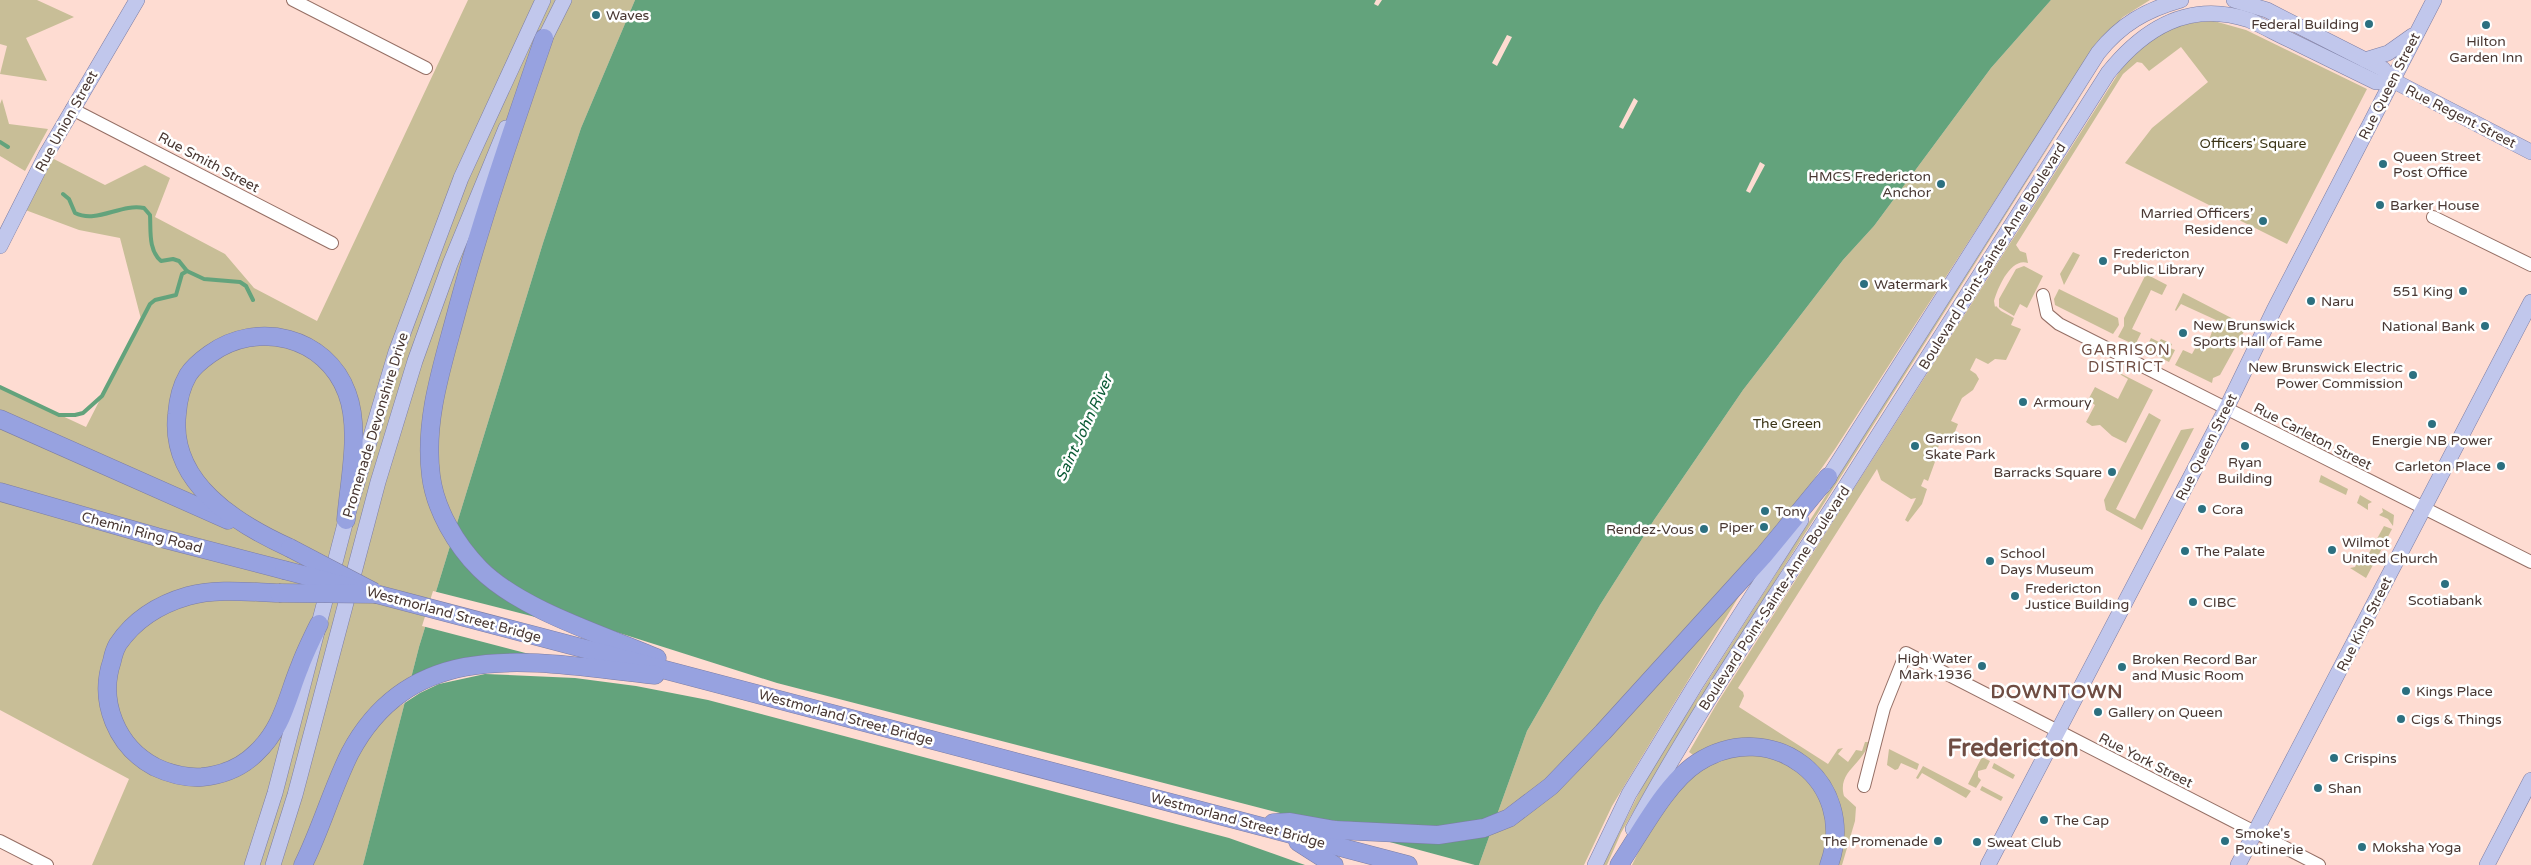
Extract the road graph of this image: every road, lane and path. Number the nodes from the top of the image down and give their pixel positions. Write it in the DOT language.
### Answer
graph roads {
  1 [pos="138,0"];
  2 [pos="292,0"];
  3 [pos="543,0"];
  4 [pos="564,0"];
  5 [pos="2181,0"];
  6 [pos="2234,0"];
  7 [pos="2434,0"];
  8 [pos="2416,33"];
  9 [pos="544,38"];
  10 [pos="2365,60"];
  11 [pos="426,68"];
  12 [pos="2392,80"];
  13 [pos="72,109"];
  14 [pos="2531,152"];
  15 [pos="2433,217"];
  16 [pos="332,243"];
  17 [pos="0,246"];
  18 [pos="2531,265"];
  19 [pos="2043,295"];
  20 [pos="2531,302"];
  21 [pos="2226,409"];
  22 [pos="0,420"];
  23 [pos="1828,477"];
  24 [pos="0,492"];
  25 [pos="2424,509"];
  26 [pos="346,520"];
  27 [pos="256,532"];
  28 [pos="2531,562"];
  29 [pos="284,570"];
  30 [pos="376,594"];
  31 [pos="318,624"];
  32 [pos="712,681"];
  33 [pos="2058,731"];
  34 [pos="2531,780"];
  35 [pos="1864,786"];
  36 [pos="1249,823"];
  37 [pos="1282,832"];
  38 [pos="2256,833"];
  39 [pos="0,841"];
  40 [pos="47,865"];
  41 [pos="252,865"];
  42 [pos="273,865"];
  43 [pos="303,865"];
  44 [pos="1334,865"];
  45 [pos="1408,865"];
  46 [pos="1595,865"];
  47 [pos="1617,865"];
  48 [pos="1829,865"];
  49 [pos="1988,865"];
  50 [pos="2238,865"];
  51 [pos="2319,865"];
  52 [pos="2487,865"];
  1 -- 13 [label="main road, Rue Union Street"];
  2 -- 11 [label="street"];
  3 -- 26 [label="main road, Promenade Devonshire Drive"];
  4 -- 9 [label="main road, Promenade Devonshire Drive"];
  5 -- 23 [label="main road, Boulevard Point-Sainte-Anne Boulevard"];
  6 -- 10 [label="main road"];
  7 -- 8 [label="main road, Rue Queen Street"];
  8 -- 10 [label="main road"];
  8 -- 12 [label="main road, Rue Queen Street"];
  9 -- 32 [label="highway"];
  9 -- 42 [label="main road, Promenade Devonshire Drive"];
  10 -- 12 [label="main road"];
  12 -- 14 [label="main road, Rue Regent Street"];
  12 -- 21 [label="main road, Rue Queen Street"];
  12 -- 47 [label="main road, Boulevard Point-Sainte-Anne Boulevard"];
  13 -- 16 [label="street, Rue Smith Street"];
  13 -- 17 [label="main road, Rue Union Street"];
  15 -- 18 [label="street"];
  19 -- 21 [label="street, Rue Carleton Street"];
  20 -- 25 [label="main road, Rue King Street"];
  21 -- 25 [label="street, Rue Carleton Street"];
  21 -- 33 [label="main road, Rue Queen Street"];
  22 -- 27 [label="highway"];
  23 -- 36 [label="highway"];
  23 -- 46 [label="main road, Boulevard Point-Sainte-Anne Boulevard"];
  24 -- 29 [label="highway, Chemin Ring Road"];
  25 -- 28 [label="street, Rue Carleton Street"];
  25 -- 38 [label="main road, Rue King Street"];
  26 -- 27 [label="highway"];
  26 -- 31 [label="main road, Promenade Devonshire Drive"];
  27 -- 30 [label="highway, bridge"];
  29 -- 30 [label="highway, Westmorland Street Bridge, bridge"];
  30 -- 31 [label="highway, bridge"];
  30 -- 32 [label="highway, Westmorland Street Bridge"];
  31 -- 41 [label="main road, Promenade Devonshire Drive"];
  32 -- 36 [label="highway, Westmorland Street Bridge"];
  32 -- 43 [label="highway"];
  33 -- 35 [label="street, Rue York Street"];
  33 -- 38 [label="street, Rue York Street"];
  33 -- 49 [label="main road, Rue Queen Street"];
  34 -- 52 [label="main road"];
  36 -- 37 [label="highway, Westmorland Street Bridge"];
  37 -- 44 [label="highway"];
  37 -- 45 [label="highway, Westmorland Street Bridge"];
  38 -- 50 [label="main road, Rue King Street"];
  38 -- 51 [label="street, Rue York Street"];
  39 -- 40 [label="street"];
  47 -- 48 [label="highway"];
}
